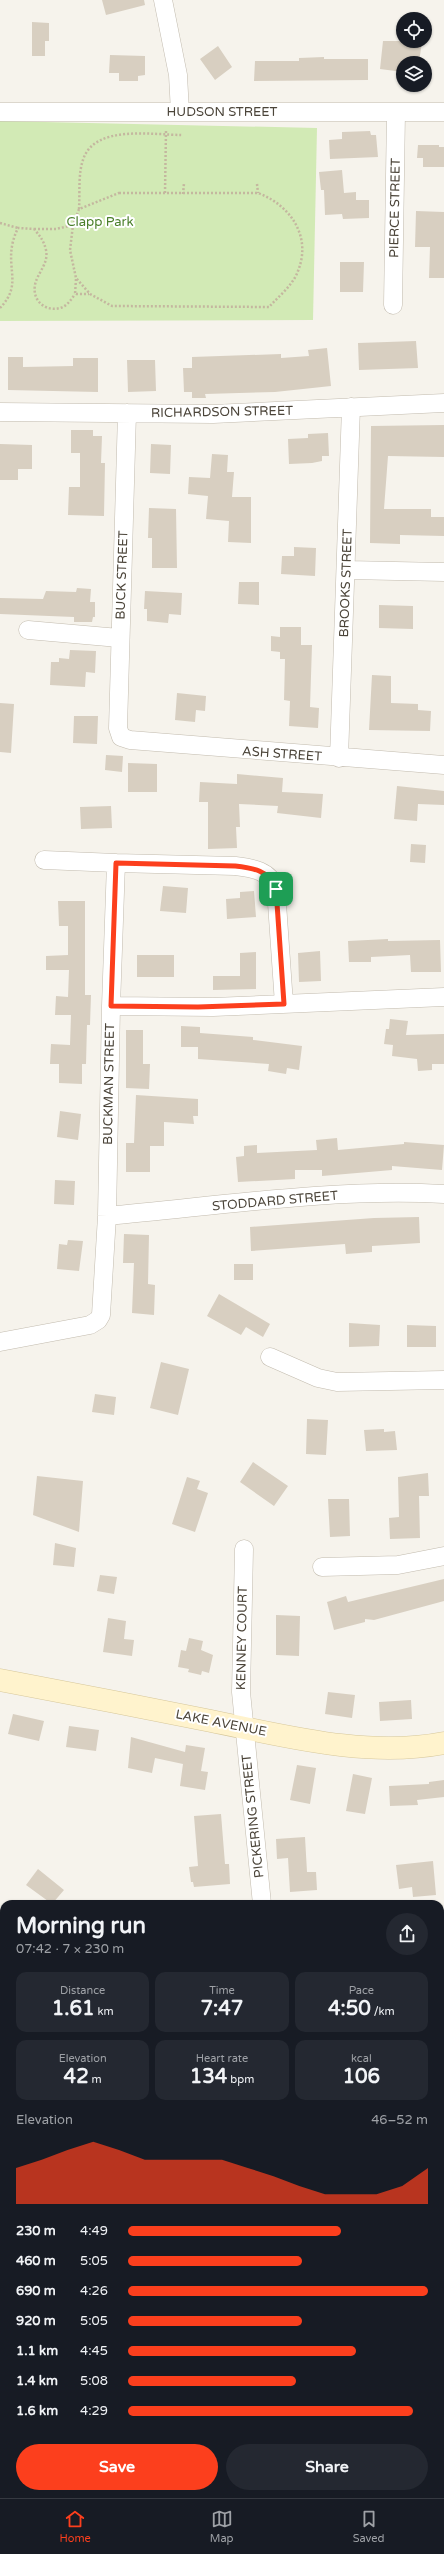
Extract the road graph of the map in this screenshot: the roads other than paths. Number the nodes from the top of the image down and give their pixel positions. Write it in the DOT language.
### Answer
graph roads {
  1 [pos="163,0"];
  2 [pos="0,112"];
  3 [pos="180,112"];
  4 [pos="396,112"];
  5 [pos="444,112"];
  6 [pos="393,304"];
  7 [pos="444,403"];
  8 [pos="351,408"];
  9 [pos="0,412"];
  10 [pos="127,413"];
  11 [pos="347,570"];
  12 [pos="444,572"];
  13 [pos="28,630"];
  14 [pos="120,638"];
  15 [pos="121,737"];
  16 [pos="339,758"];
  17 [pos="444,765"];
  18 [pos="44,860"];
  19 [pos="116,863"];
  20 [pos="444,997"];
  21 [pos="284,1004"];
  22 [pos="111,1006"];
  23 [pos="444,1194"];
  24 [pos="107,1216"];
  25 [pos="0,1342"];
  26 [pos="270,1357"];
  27 [pos="444,1380"];
  28 [pos="244,1549"];
  29 [pos="444,1556"];
  30 [pos="322,1567"];
  31 [pos="0,1680"];
  32 [pos="244,1728"];
  33 [pos="444,1743"];
  34 [pos="262,1900"];
  1 -- 3 [label="street"];
  2 -- 3 [label="street, HUDSON STREET"];
  3 -- 4 [label="street, HUDSON STREET"];
  4 -- 5 [label="street, HUDSON STREET"];
  4 -- 6 [label="street, PIERCE STREET"];
  7 -- 8 [label="street, RICHARDSON STREET"];
  8 -- 10 [label="street, RICHARDSON STREET"];
  8 -- 11 [label="street, BROOKS STREET"];
  9 -- 10 [label="street, RICHARDSON STREET"];
  10 -- 14 [label="street, BUCK STREET"];
  11 -- 12 [label="street"];
  11 -- 16 [label="street, BROOKS STREET"];
  13 -- 14 [label="street"];
  14 -- 15 [label="street, BUCK STREET"];
  15 -- 16 [label="street, ASH STREET"];
  16 -- 17 [label="street, ASH STREET"];
  18 -- 19 [label="street"];
  19 -- 21 [label="street"];
  19 -- 22 [label="street"];
  20 -- 21 [label="street, BUCKMAN STREET"];
  21 -- 22 [label="street, BUCKMAN STREET"];
  22 -- 24 [label="street, BUCKMAN STREET"];
  23 -- 24 [label="street, STODDARD STREET"];
  24 -- 25 [label="street, BUCKMAN STREET"];
  26 -- 27 [label="street"];
  28 -- 32 [label="street, KENNEY COURT"];
  29 -- 30 [label="street"];
  31 -- 32 [label="street, LAKE AVENUE"];
  32 -- 33 [label="street, LAKE AVENUE"];
  32 -- 34 [label="street, PICKERING STREET"];
}
